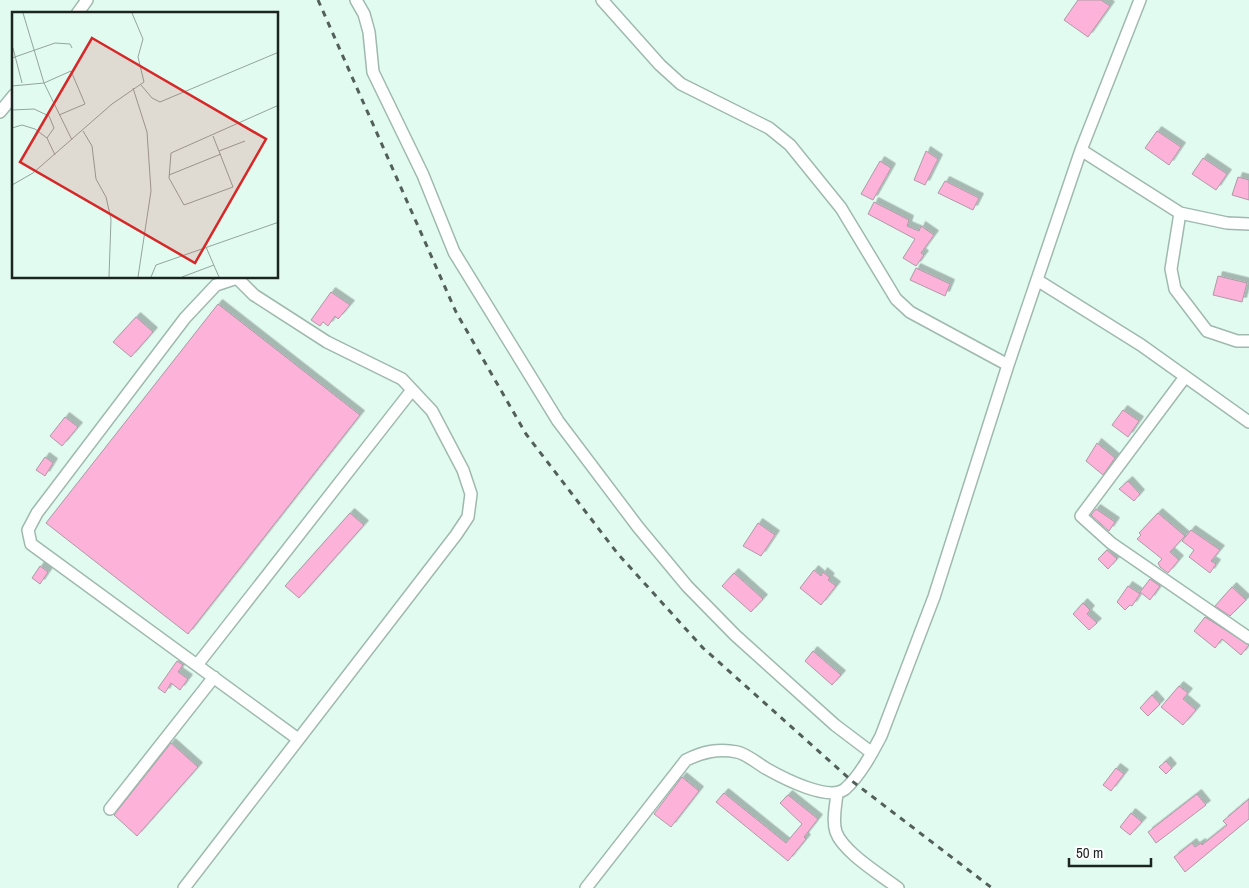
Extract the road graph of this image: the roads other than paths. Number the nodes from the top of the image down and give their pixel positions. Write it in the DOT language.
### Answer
graph roads {
  1 [pos="87,0"];
  2 [pos="356,0"];
  3 [pos="602,0"];
  4 [pos="1140,0"];
  5 [pos="78,12"];
  6 [pos="12,97"];
  7 [pos="0,112"];
  8 [pos="1081,150"];
  9 [pos="1180,213"];
  10 [pos="1249,224"];
  11 [pos="234,279"];
  12 [pos="238,279"];
  13 [pos="1037,280"];
  14 [pos="1249,341"];
  15 [pos="1008,365"];
  16 [pos="1185,377"];
  17 [pos="412,390"];
  18 [pos="1249,422"];
  19 [pos="1249,638"];
  20 [pos="197,665"];
  21 [pos="214,677"];
  22 [pos="298,739"];
  23 [pos="872,753"];
  24 [pos="837,793"];
  25 [pos="110,809"];
  26 [pos="184,888"];
  27 [pos="586,888"];
  28 [pos="898,888"];
  1 -- 5 [label="street"];
  2 -- 23 [label="street"];
  3 -- 15 [label="street"];
  4 -- 8 [label="street"];
  6 -- 7 [label="street"];
  8 -- 9 [label="street"];
  8 -- 13 [label="street"];
  9 -- 10 [label="street"];
  9 -- 14 [label="street"];
  11 -- 20 [label="street"];
  12 -- 17 [label="street"];
  13 -- 15 [label="street"];
  13 -- 16 [label="street"];
  15 -- 23 [label="street"];
  16 -- 18 [label="street"];
  16 -- 19 [label="street"];
  17 -- 20 [label="street"];
  17 -- 22 [label="street"];
  20 -- 21 [label="street"];
  21 -- 22 [label="street"];
  21 -- 25 [label="street"];
  22 -- 26 [label="street"];
  23 -- 24 [label="street"];
  24 -- 27 [label="street"];
  24 -- 28 [label="street"];
}
